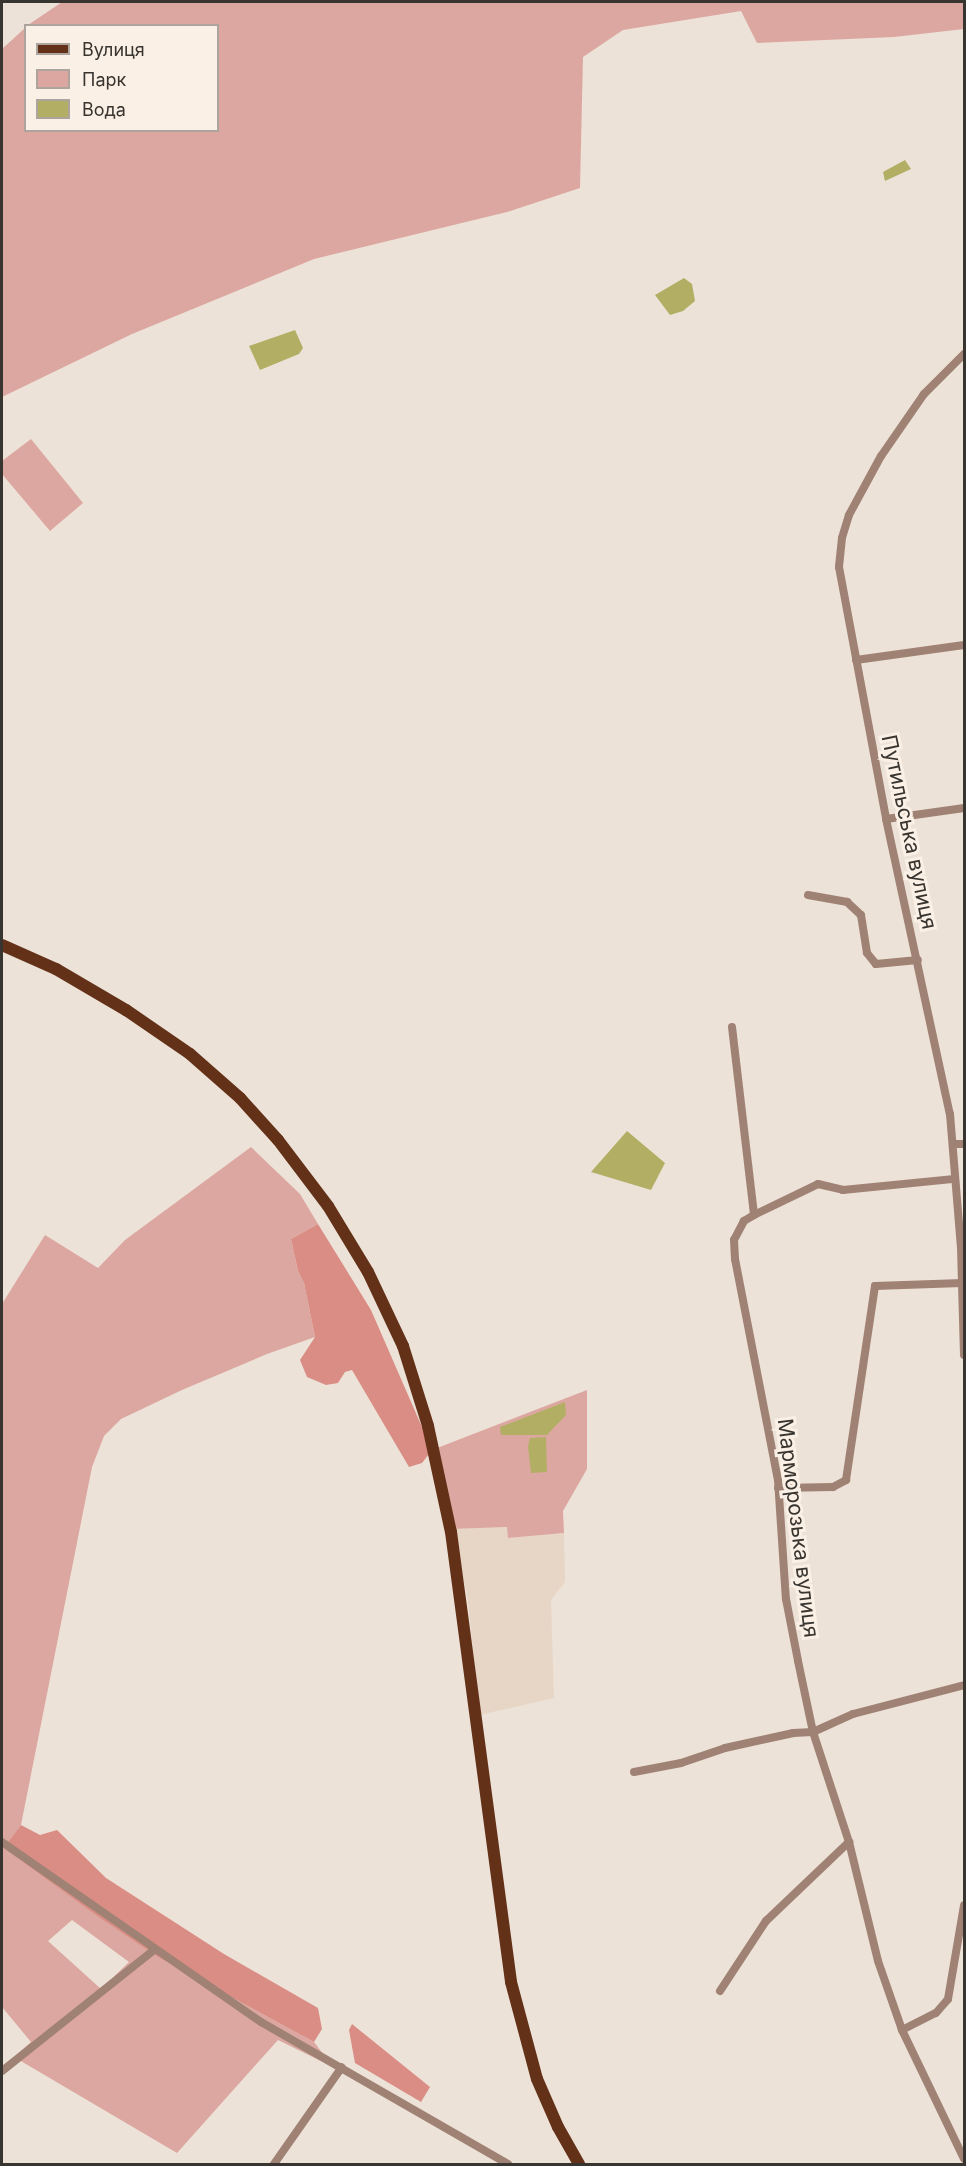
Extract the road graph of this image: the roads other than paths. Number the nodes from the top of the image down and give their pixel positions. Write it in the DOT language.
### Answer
graph roads {
  1 [pos="964,354"];
  2 [pos="964,645"];
  3 [pos="856,660"];
  4 [pos="964,808"];
  5 [pos="886,819"];
  6 [pos="808,895"];
  7 [pos="2,945"];
  8 [pos="918,960"];
  9 [pos="732,1027"];
  10 [pos="953,1144"];
  11 [pos="964,1144"];
  12 [pos="954,1179"];
  13 [pos="754,1215"];
  14 [pos="962,1283"];
  15 [pos="964,1304"];
  16 [pos="964,1355"];
  17 [pos="778,1488"];
  18 [pos="964,1684"];
  19 [pos="813,1732"];
  20 [pos="634,1772"];
  21 [pos="2,1842"];
  22 [pos="849,1842"];
  23 [pos="964,1905"];
  24 [pos="154,1950"];
  25 [pos="720,1991"];
  26 [pos="902,2030"];
  27 [pos="342,2067"];
  28 [pos="2,2071"];
  29 [pos="964,2159"];
  30 [pos="274,2164"];
  31 [pos="508,2164"];
  32 [pos="579,2164"];
  1 -- 3 [label="street, Путильська вулиця"];
  2 -- 3 [label="street"];
  3 -- 5 [label="street, Путильська вулиця"];
  4 -- 5 [label="street"];
  5 -- 8 [label="street, Путильська вулиця"];
  6 -- 8 [label="street"];
  7 -- 32 [label="main road"];
  8 -- 10 [label="street, Путильська вулиця"];
  9 -- 13 [label="street"];
  10 -- 11 [label="street"];
  10 -- 12 [label="street, Путильська вулиця"];
  12 -- 13 [label="street"];
  12 -- 14 [label="street, Путильська вулиця"];
  13 -- 17 [label="street, Марморозька вулиця"];
  14 -- 15 [label="street, Путильська вулиця"];
  14 -- 17 [label="street"];
  15 -- 16 [label="street, Путильська вулиця"];
  17 -- 19 [label="street, Марморозька вулиця"];
  18 -- 19 [label="street"];
  19 -- 20 [label="street"];
  19 -- 22 [label="street, Марморозька вулиця"];
  21 -- 24 [label="street"];
  22 -- 25 [label="street"];
  22 -- 26 [label="street, Марморозька вулиця"];
  23 -- 26 [label="street"];
  24 -- 27 [label="street"];
  24 -- 28 [label="street"];
  26 -- 29 [label="street, Марморозька вулиця"];
  27 -- 30 [label="street"];
  27 -- 31 [label="street"];
}
